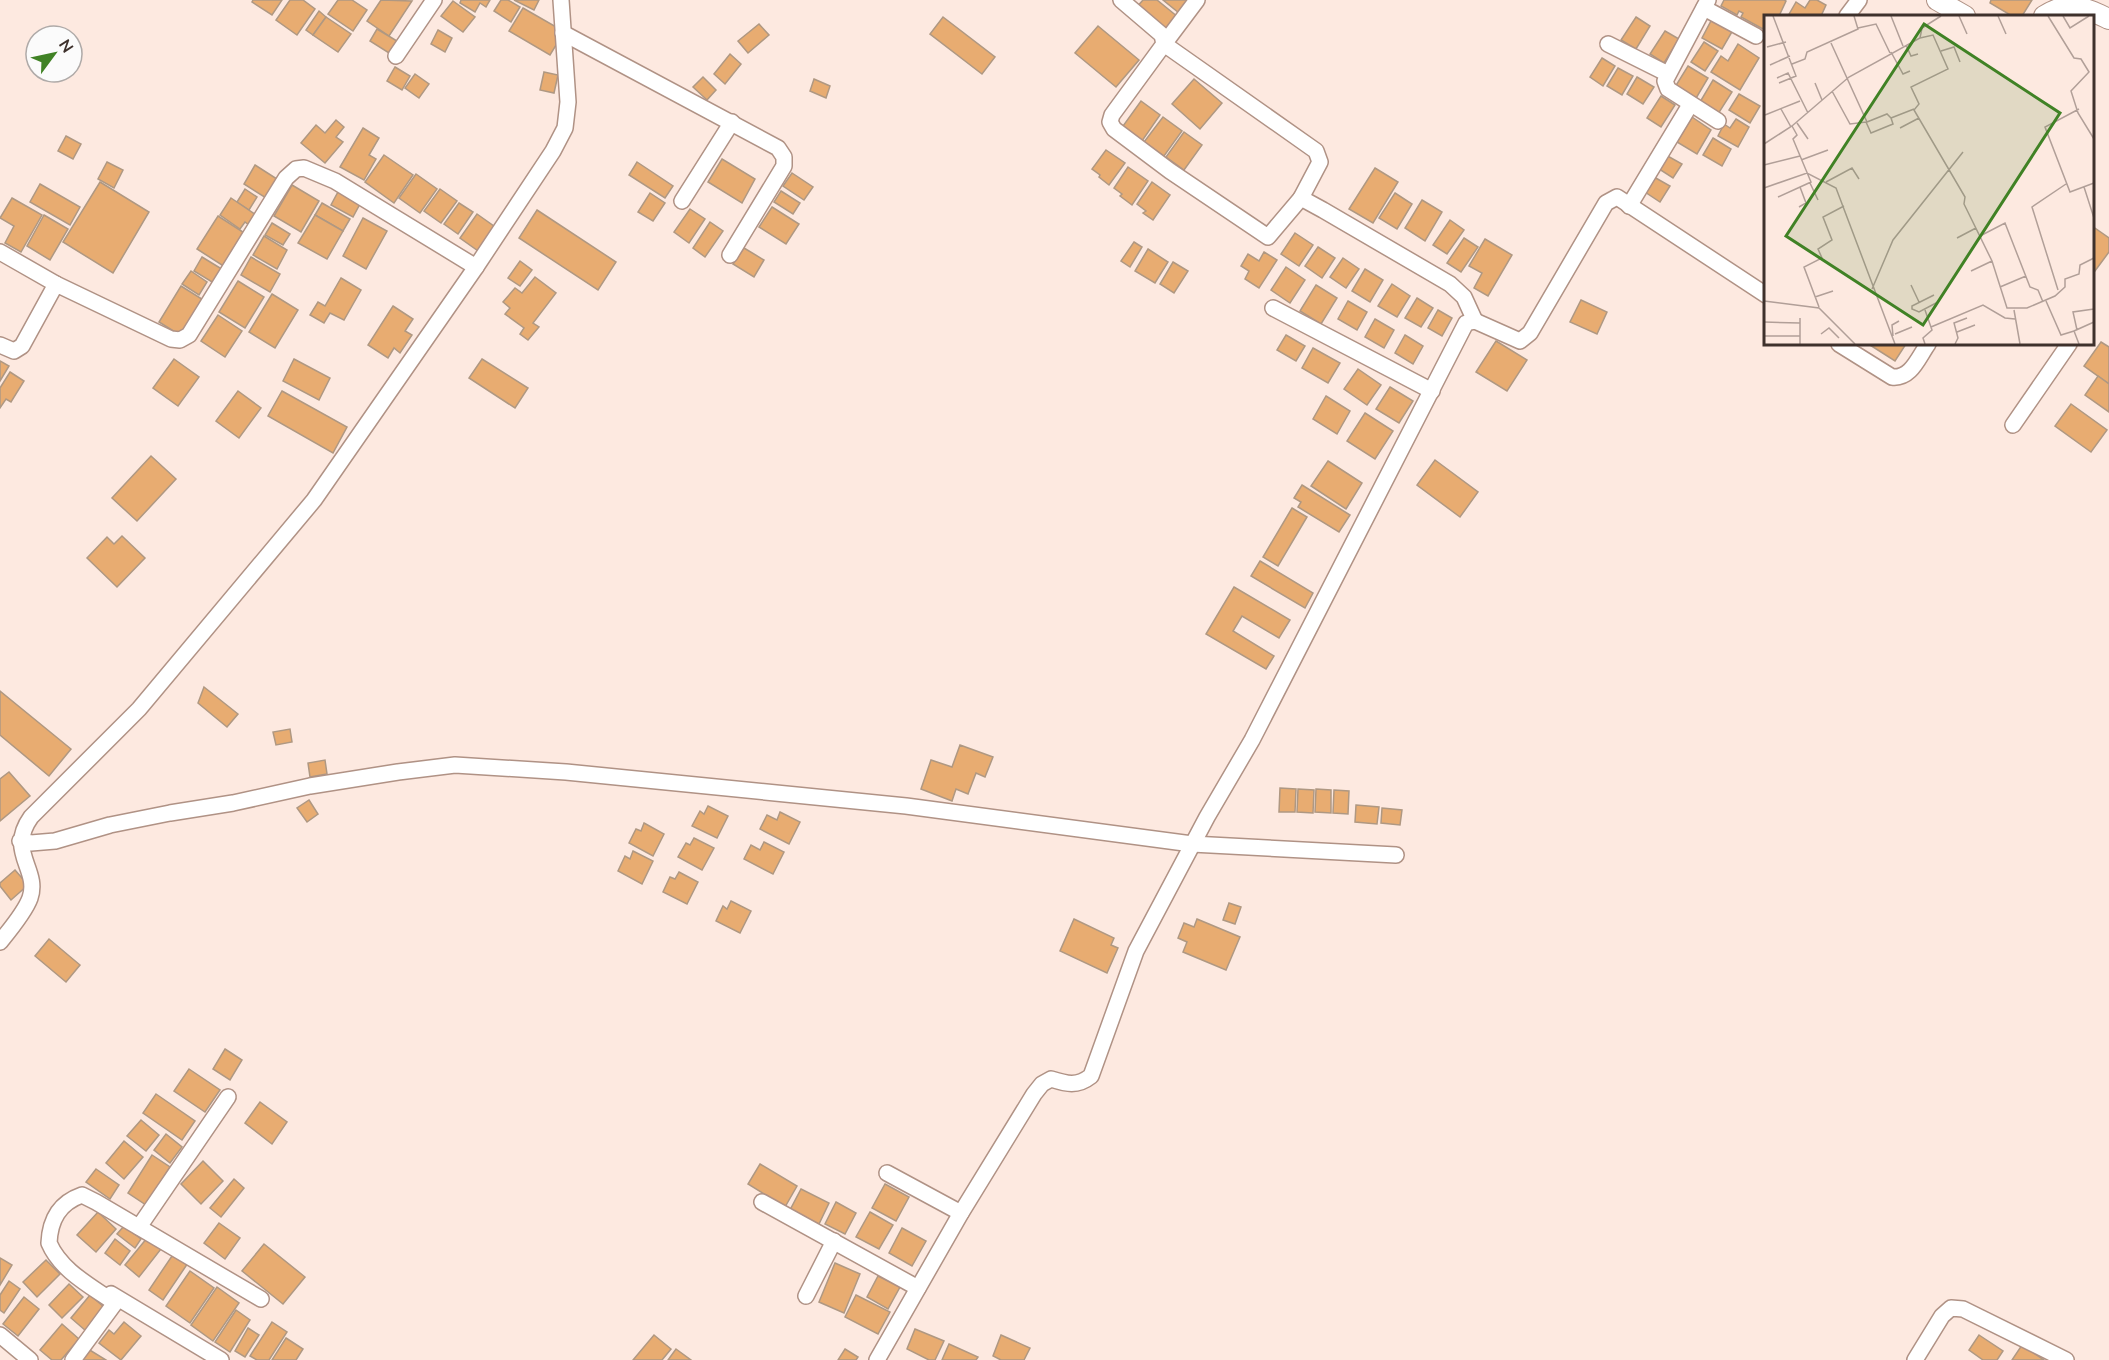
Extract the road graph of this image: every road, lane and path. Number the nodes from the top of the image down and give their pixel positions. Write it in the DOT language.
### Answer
graph roads {
  1 [pos="434,0"];
  2 [pos="561,0"];
  3 [pos="1121,0"];
  4 [pos="1197,0"];
  5 [pos="1859,0"];
  6 [pos="1937,0"];
  7 [pos="1706,4"];
  8 [pos="1848,15"];
  9 [pos="1963,15"];
  10 [pos="2046,15"];
  11 [pos="2109,19"];
  12 [pos="563,33"];
  13 [pos="1756,36"];
  14 [pos="1164,44"];
  15 [pos="1608,44"];
  16 [pos="396,56"];
  17 [pos="1668,74"];
  18 [pos="1690,105"];
  19 [pos="1718,121"];
  20 [pos="732,122"];
  21 [pos="1301,198"];
  22 [pos="682,201"];
  23 [pos="1629,206"];
  24 [pos="0,252"];
  25 [pos="730,255"];
  26 [pos="476,267"];
  27 [pos="56,284"];
  28 [pos="1764,294"];
  29 [pos="1273,308"];
  30 [pos="1475,321"];
  31 [pos="0,345"];
  32 [pos="1841,345"];
  33 [pos="1927,345"];
  34 [pos="2068,345"];
  35 [pos="1432,391"];
  36 [pos="2013,425"];
  37 [pos="20,841"];
  38 [pos="1192,844"];
  39 [pos="1396,855"];
  40 [pos="0,942"];
  41 [pos="228,1097"];
  42 [pos="887,1173"];
  43 [pos="762,1202"];
  44 [pos="961,1213"];
  45 [pos="139,1227"];
  46 [pos="834,1240"];
  47 [pos="918,1288"];
  48 [pos="806,1296"];
  49 [pos="261,1299"];
  50 [pos="115,1303"];
  51 [pos="0,1335"];
  52 [pos="879,1356"];
  53 [pos="30,1360"];
  54 [pos="73,1360"];
  55 [pos="221,1360"];
  56 [pos="896,1360"];
  57 [pos="1915,1360"];
  58 [pos="2066,1360"];
  1 -- 16 [label="street"];
  2 -- 12 [label="street"];
  3 -- 14 [label="street"];
  4 -- 14 [label="street"];
  5 -- 8 [label="street"];
  6 -- 9 [label="street"];
  7 -- 13 [label="street"];
  7 -- 17 [label="street"];
  10 -- 11 [label="street"];
  12 -- 20 [label="street"];
  12 -- 26 [label="street"];
  14 -- 21 [label="street"];
  14 -- 21 [label="street"];
  15 -- 17 [label="street"];
  17 -- 18 [label="street"];
  18 -- 19 [label="street"];
  18 -- 23 [label="street"];
  20 -- 22 [label="street"];
  20 -- 25 [label="street"];
  21 -- 30 [label="street"];
  23 -- 28 [label="street"];
  23 -- 30 [label="street"];
  24 -- 27 [label="street"];
  26 -- 27 [label="street"];
  26 -- 37 [label="street"];
  27 -- 31 [label="street"];
  29 -- 35 [label="street"];
  30 -- 35 [label="street"];
  32 -- 33 [label="street"];
  34 -- 36 [label="street"];
  35 -- 38 [label="street"];
  37 -- 38 [label="street"];
  37 -- 40 [label="street"];
  38 -- 39 [label="street"];
  38 -- 44 [label="street"];
  41 -- 45 [label="street"];
  42 -- 44 [label="street"];
  43 -- 46 [label="street"];
  44 -- 47 [label="street"];
  45 -- 49 [label="street"];
  45 -- 50 [label="street"];
  46 -- 47 [label="street"];
  46 -- 48 [label="street"];
  47 -- 52 [label="street"];
  50 -- 54 [label="street"];
  50 -- 55 [label="street"];
  51 -- 53 [label="street"];
  52 -- 56 [label="street"];
  57 -- 58 [label="street"];
}
